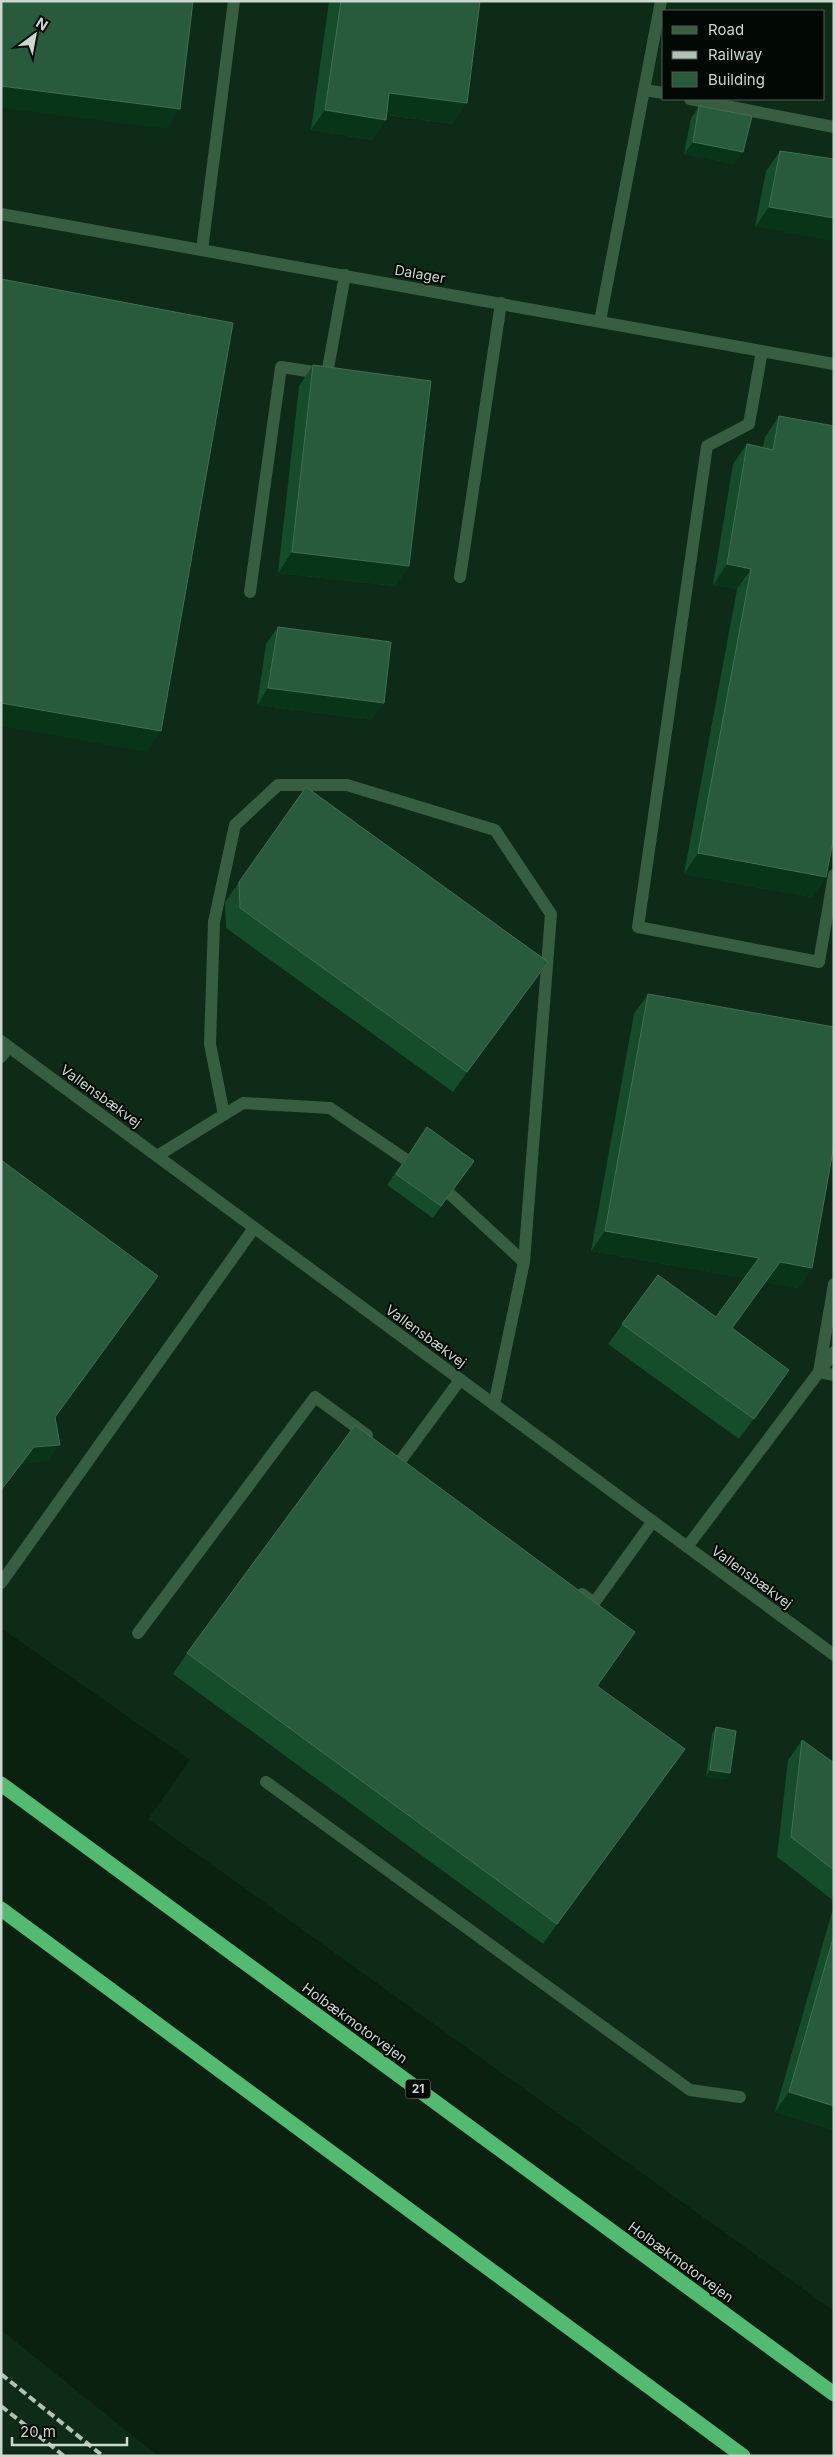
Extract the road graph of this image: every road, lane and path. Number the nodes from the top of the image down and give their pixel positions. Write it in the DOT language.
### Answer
graph roads {
  1 [pos="234,1"];
  2 [pos="661,1"];
  3 [pos="644,90"];
  4 [pos="662,94"];
  5 [pos="695,100"];
  6 [pos="834,128"];
  7 [pos="1,214"];
  8 [pos="202,250"];
  9 [pos="345,275"];
  10 [pos="501,303"];
  11 [pos="600,322"];
  12 [pos="762,351"];
  13 [pos="834,364"];
  14 [pos="460,577"];
  15 [pos="250,592"];
  16 [pos="834,875"];
  17 [pos="5,1044"];
  18 [pos="1,1057"];
  19 [pos="224,1115"];
  20 [pos="157,1156"];
  21 [pos="405,1159"];
  22 [pos="450,1194"];
  23 [pos="254,1228"];
  24 [pos="524,1262"];
  25 [pos="834,1284"];
  26 [pos="834,1352"];
  27 [pos="819,1372"];
  28 [pos="834,1375"];
  29 [pos="460,1380"];
  30 [pos="494,1405"];
  31 [pos="378,1443"];
  32 [pos="401,1460"];
  33 [pos="653,1521"];
  34 [pos="687,1547"];
  35 [pos="1,1583"];
  36 [pos="571,1586"];
  37 [pos="138,1633"];
  38 [pos="834,1656"];
  39 [pos="266,1782"];
  40 [pos="1,1784"];
  41 [pos="1,1909"];
  42 [pos="740,2097"];
  43 [pos="834,2394"];
  44 [pos="743,2456"];
  1 -- 8 [label="street"];
  2 -- 3 [label="street"];
  3 -- 4 [label="street"];
  3 -- 11 [label="street"];
  5 -- 6 [label="street"];
  7 -- 8 [label="street, Dalager"];
  8 -- 9 [label="street, Dalager"];
  9 -- 10 [label="street, Dalager"];
  9 -- 15 [label="street"];
  10 -- 11 [label="street, Dalager"];
  10 -- 14 [label="street"];
  11 -- 12 [label="street, Dalager"];
  12 -- 13 [label="street, Dalager"];
  12 -- 16 [label="street"];
  17 -- 18 [label="street"];
  17 -- 20 [label="street, Vallensbækvej"];
  19 -- 20 [label="street"];
  19 -- 21 [label="street"];
  19 -- 24 [label="street"];
  20 -- 23 [label="street, Vallensbækvej"];
  22 -- 24 [label="street"];
  23 -- 29 [label="street, Vallensbækvej"];
  23 -- 35 [label="street"];
  24 -- 30 [label="street"];
  25 -- 27 [label="street"];
  26 -- 27 [label="street"];
  27 -- 28 [label="street"];
  27 -- 34 [label="street"];
  29 -- 30 [label="street, Vallensbækvej"];
  29 -- 32 [label="street"];
  30 -- 33 [label="street, Vallensbækvej"];
  31 -- 37 [label="street"];
  33 -- 34 [label="street, Vallensbækvej"];
  33 -- 36 [label="street"];
  34 -- 38 [label="street, Vallensbækvej"];
  39 -- 42 [label="street"];
  40 -- 43 [label="highway, Holbækmotorvejen / 21"];
  41 -- 44 [label="highway"];
}
